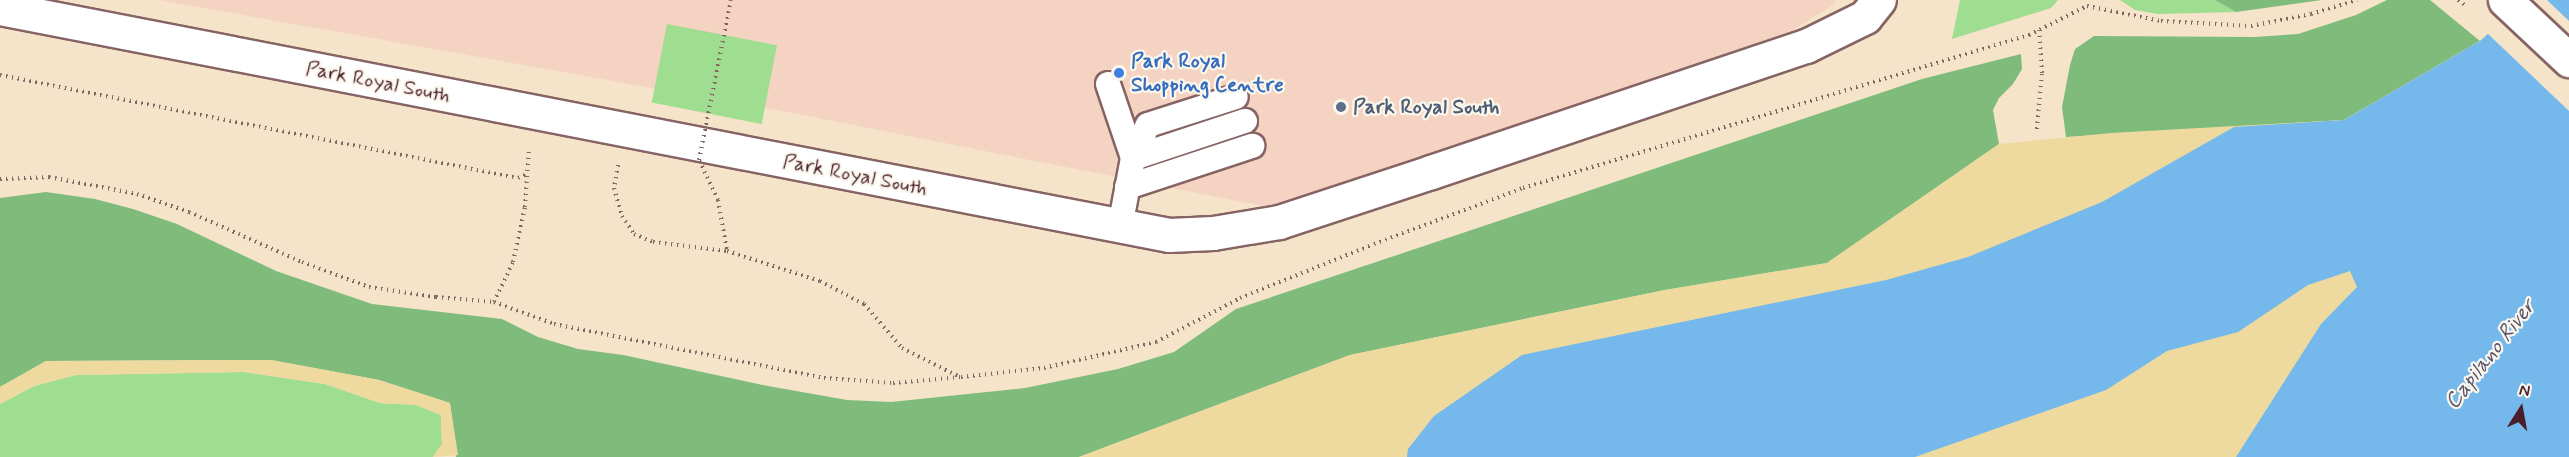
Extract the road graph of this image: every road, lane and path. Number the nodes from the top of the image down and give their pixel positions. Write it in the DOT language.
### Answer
graph roads {
  1 [pos="730,0"];
  2 [pos="2357,0"];
  3 [pos="2505,0"];
  4 [pos="2350,1"];
  5 [pos="2087,3"];
  6 [pos="0,8"];
  7 [pos="1872,8"];
  8 [pos="2039,30"];
  9 [pos="2569,60"];
  10 [pos="0,75"];
  11 [pos="1108,84"];
  12 [pos="1236,97"];
  13 [pos="532,112"];
  14 [pos="1245,121"];
  15 [pos="2037,129"];
  16 [pos="624,130"];
  17 [pos="1252,146"];
  18 [pos="1132,158"];
  19 [pos="527,174"];
  20 [pos="1127,187"];
  21 [pos="1120,227"];
  22 [pos="727,251"];
  23 [pos="494,302"];
  24 [pos="961,377"];
  1 -- 22 [label="path, bridge"];
  2 -- 4 [label="path"];
  3 -- 9 [label="street"];
  4 -- 5 [label="path"];
  6 -- 13 [label="street, Park Royal South"];
  7 -- 21 [label="street, Park Royal South"];
  8 -- 15 [label="path"];
  10 -- 19 [label="path"];
  11 -- 18 [label="lane"];
  12 -- 18 [label="lane"];
  13 -- 16 [label="street, Park Royal South"];
  13 -- 19 [label="path"];
  14 -- 18 [label="lane"];
  16 -- 21 [label="street, Park Royal South"];
  16 -- 22 [label="path"];
  17 -- 20 [label="lane"];
  18 -- 20 [label="lane"];
  19 -- 23 [label="path"];
  20 -- 21 [label="lane"];
  22 -- 24 [label="path"];
}
